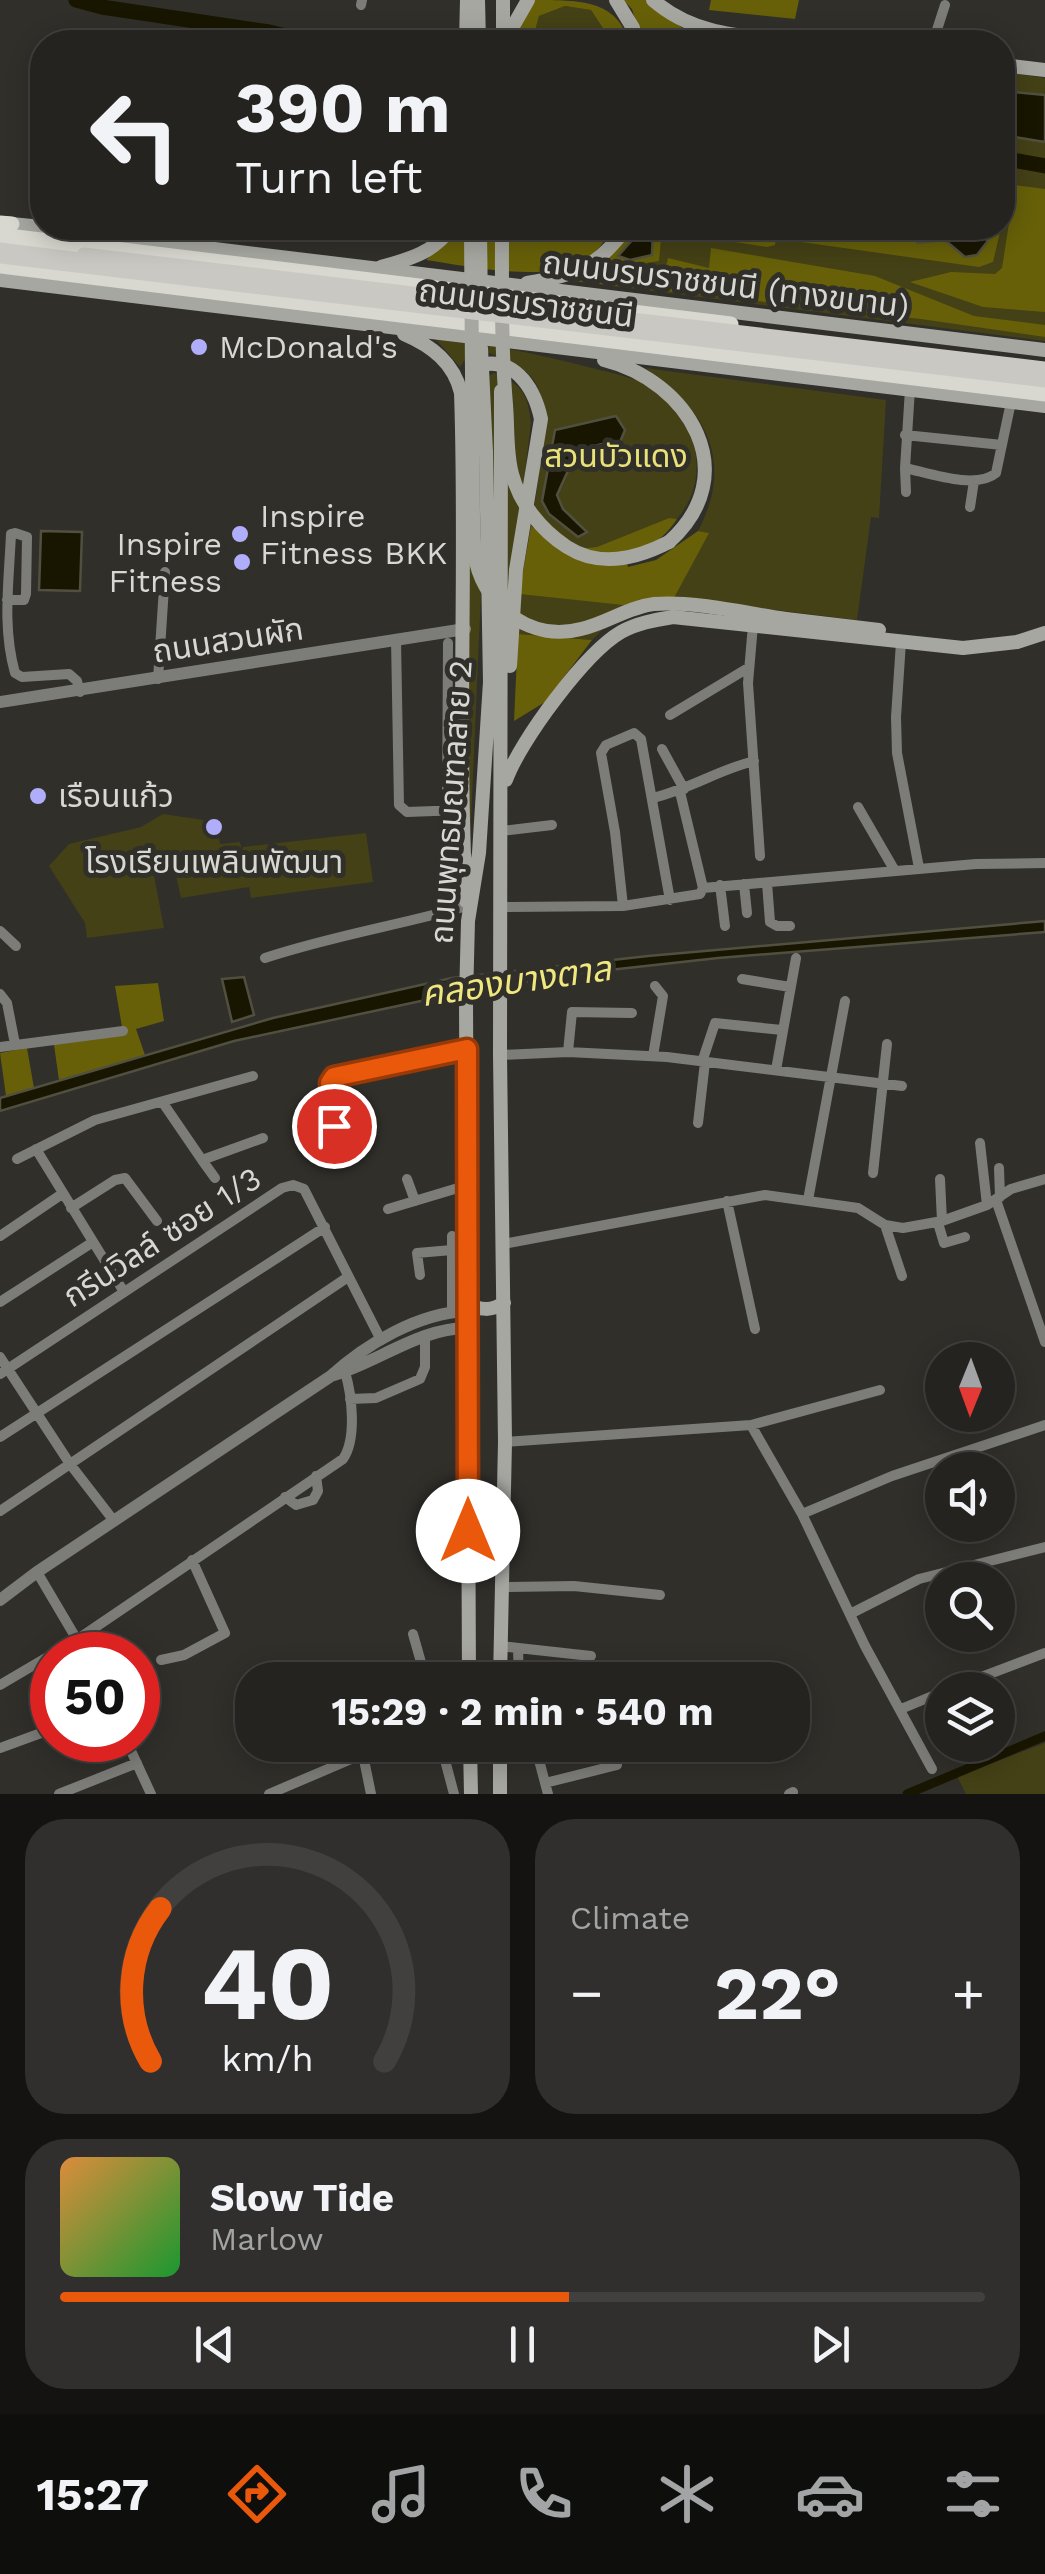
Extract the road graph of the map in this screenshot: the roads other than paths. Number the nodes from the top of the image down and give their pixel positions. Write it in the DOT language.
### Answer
graph roads {
  1 [pos="466,0"];
  2 [pos="478,0"];
  3 [pos="502,0"];
  4 [pos="528,0"];
  5 [pos="616,0"];
  6 [pos="652,0"];
  7 [pos="945,5"];
  8 [pos="466,30"];
  9 [pos="479,30"];
  10 [pos="503,30"];
  11 [pos="510,30"];
  12 [pos="633,30"];
  13 [pos="711,30"];
  14 [pos="936,30"];
  15 [pos="1015,67"];
  16 [pos="1045,70"];
  17 [pos="3,226"];
  18 [pos="30,227"];
  19 [pos="30,230"];
  20 [pos="107,240"];
  21 [pos="137,240"];
  22 [pos="441,240"];
  23 [pos="472,240"];
  24 [pos="480,240"];
  25 [pos="502,240"];
  26 [pos="614,240"];
  27 [pos="0,244"];
  28 [pos="0,256"];
  29 [pos="0,266"];
  30 [pos="371,270"];
  31 [pos="0,280"];
  32 [pos="506,286"];
  33 [pos="389,327"];
  34 [pos="547,346"];
  35 [pos="1045,350"];
  36 [pos="1045,366"];
  37 [pos="1045,380"];
  38 [pos="502,384"];
  39 [pos="910,390"];
  40 [pos="461,393"];
  41 [pos="1045,394"];
  42 [pos="1011,402"];
  43 [pos="1045,406"];
  44 [pos="905,436"];
  45 [pos="1002,445"];
  46 [pos="905,468"];
  47 [pos="974,480"];
  48 [pos="906,492"];
  49 [pos="970,507"];
  50 [pos="165,572"];
  51 [pos="7,600"];
  52 [pos="753,626"];
  53 [pos="464,630"];
  54 [pos="1045,633"];
  55 [pos="396,640"];
  56 [pos="902,642"];
  57 [pos="448,644"];
  58 [pos="963,648"];
  59 [pos="748,668"];
  60 [pos="158,679"];
  61 [pos="80,692"];
  62 [pos="0,702"];
  63 [pos="670,715"];
  64 [pos="503,720"];
  65 [pos="662,749"];
  66 [pos="754,761"];
  67 [pos="502,790"];
  68 [pos="682,791"];
  69 [pos="652,798"];
  70 [pos="858,807"];
  71 [pos="454,810"];
  72 [pos="552,825"];
  73 [pos="502,830"];
  74 [pos="760,856"];
  75 [pos="1045,863"];
  76 [pos="920,868"];
  77 [pos="895,871"];
  78 [pos="767,883"];
  79 [pos="744,884"];
  80 [pos="720,885"];
  81 [pos="703,888"];
  82 [pos="670,900"];
  83 [pos="623,906"];
  84 [pos="501,907"];
  85 [pos="747,913"];
  86 [pos="467,914"];
  87 [pos="726,926"];
  88 [pos="790,926"];
  89 [pos="0,931"];
  90 [pos="16,946"];
  91 [pos="265,958"];
  92 [pos="796,958"];
  93 [pos="742,979"];
  94 [pos="655,986"];
  95 [pos="790,986"];
  96 [pos="0,994"];
  97 [pos="845,1002"];
  98 [pos="4,1012"];
  99 [pos="632,1013"];
  100 [pos="782,1030"];
  101 [pos="123,1031"];
  102 [pos="15,1044"];
  103 [pos="887,1044"];
  104 [pos="0,1047"];
  105 [pos="467,1049"];
  106 [pos="568,1052"];
  107 [pos="500,1055"];
  108 [pos="653,1056"];
  109 [pos="703,1062"];
  110 [pos="776,1070"];
  111 [pos="253,1076"];
  112 [pos="830,1080"];
  113 [pos="883,1084"];
  114 [pos="902,1086"];
  115 [pos="163,1103"];
  116 [pos="698,1123"];
  117 [pos="334,1126"];
  118 [pos="263,1138"];
  119 [pos="980,1143"];
  120 [pos="36,1149"];
  121 [pos="17,1159"];
  122 [pos="202,1160"];
  123 [pos="1000,1168"];
  124 [pos="874,1173"];
  125 [pos="215,1178"];
  126 [pos="407,1179"];
  127 [pos="940,1179"];
  128 [pos="1045,1180"];
  129 [pos="468,1185"];
  130 [pos="62,1194"];
  131 [pos="808,1200"];
  132 [pos="994,1200"];
  133 [pos="415,1201"];
  134 [pos="727,1201"];
  135 [pos="71,1208"];
  136 [pos="388,1209"];
  137 [pos="158,1220"];
  138 [pos="940,1222"];
  139 [pos="885,1226"];
  140 [pos="324,1228"];
  141 [pos="0,1236"];
  142 [pos="452,1236"];
  143 [pos="965,1237"];
  144 [pos="93,1242"];
  145 [pos="503,1244"];
  146 [pos="452,1250"];
  147 [pos="420,1275"];
  148 [pos="902,1276"];
  149 [pos="348,1277"];
  150 [pos="124,1292"];
  151 [pos="0,1302"];
  152 [pos="504,1303"];
  153 [pos="462,1309"];
  154 [pos="467,1328"];
  155 [pos="755,1329"];
  156 [pos="425,1336"];
  157 [pos="381,1340"];
  158 [pos="1045,1342"];
  159 [pos="388,1354"];
  160 [pos="0,1358"];
  161 [pos="4,1371"];
  162 [pos="346,1372"];
  163 [pos="330,1376"];
  164 [pos="880,1390"];
  165 [pos="350,1400"];
  166 [pos="36,1413"];
  167 [pos="751,1425"];
  168 [pos="1045,1425"];
  169 [pos="0,1437"];
  170 [pos="505,1442"];
  171 [pos="70,1464"];
  172 [pos="316,1476"];
  173 [pos="285,1497"];
  174 [pos="468,1503"];
  175 [pos="504,1505"];
  176 [pos="0,1511"];
  177 [pos="802,1514"];
  178 [pos="114,1522"];
  179 [pos="1045,1546"];
  180 [pos="467,1559"];
  181 [pos="503,1559"];
  182 [pos="192,1560"];
  183 [pos="37,1572"];
  184 [pos="502,1587"];
  185 [pos="660,1595"];
  186 [pos="0,1600"];
  187 [pos="850,1614"];
  188 [pos="74,1632"];
  189 [pos="88,1632"];
  190 [pos="414,1634"];
  191 [pos="500,1646"];
  192 [pos="518,1650"];
  193 [pos="1045,1653"];
  194 [pos="591,1656"];
  195 [pos="161,1660"];
  196 [pos="421,1662"];
  197 [pos="469,1662"];
  198 [pos="500,1662"];
  199 [pos="518,1662"];
  200 [pos="30,1667"];
  201 [pos="995,1672"];
  202 [pos="0,1684"];
  203 [pos="925,1699"];
  204 [pos="901,1709"];
  205 [pos="30,1737"];
  206 [pos="0,1748"];
  207 [pos="337,1762"];
  208 [pos="364,1762"];
  209 [pos="446,1762"];
  210 [pos="470,1762"];
  211 [pos="500,1762"];
  212 [pos="539,1762"];
  213 [pos="137,1763"];
  214 [pos="617,1765"];
  215 [pos="932,1770"];
  216 [pos="546,1789"];
  217 [pos="59,1794"];
  218 [pos="151,1794"];
  219 [pos="269,1794"];
  220 [pos="371,1794"];
  221 [pos="454,1794"];
  222 [pos="471,1794"];
  223 [pos="500,1794"];
  1 -- 8 [label="main road"];
  2 -- 9 [label="main road"];
  3 -- 10 [label="main road"];
  4 -- 11 [label="main road"];
  5 -- 12 [label="main road"];
  6 -- 13 [label="main road"];
  7 -- 14 [label="street"];
  15 -- 16 [label="main road"];
  17 -- 18 [label="main road, ถนนบรมราชชนนี (ทางขนาน)"];
  17 -- 19 [label="highway, ถนนบรมราชชนนี"];
  20 -- 36 [label="highway, ถนนบรมราชชนนี"];
  21 -- 30 [label="main road, ถนนบรมราชชนนี (ทางขนาน)"];
  22 -- 30 [label="main road"];
  23 -- 58 [label="main road, bridge"];
  24 -- 86 [label="main road, ถนนพุทธมณฑลสาย 2, bridge"];
  25 -- 38 [label="main road, ถนนพุทธมณฑลสาย 2, bridge"];
  26 -- 32 [label="main road"];
  27 -- 36 [label="main road, bridge"];
  28 -- 37 [label="main road, bridge"];
  29 -- 41 [label="highway, ถนนบรมราชชนนี"];
  30 -- 32 [label="main road, ถนนบรมราชชนนี (ทางขนาน)"];
  31 -- 33 [label="main road"];
  32 -- 35 [label="main road, ถนนบรมราชชนนี (ทางขนาน)"];
  33 -- 34 [label="main road"];
  33 -- 40 [label="main road"];
  34 -- 38 [label="main road, bridge"];
  34 -- 39 [label="main road"];
  38 -- 64 [label="main road, ถนนพุทธมณฑลสาย 2, bridge"];
  39 -- 42 [label="main road"];
  39 -- 44 [label="street"];
  40 -- 53 [label="main road"];
  40 -- 64 [label="main road"];
  42 -- 43 [label="main road"];
  42 -- 45 [label="street"];
  44 -- 45 [label="street"];
  44 -- 46 [label="street"];
  45 -- 47 [label="street"];
  46 -- 47 [label="street"];
  46 -- 48 [label="street"];
  47 -- 49 [label="street"];
  50 -- 60 [label="street"];
  51 -- 51 [label="street"];
  51 -- 61 [label="street"];
  52 -- 56 [label="main road"];
  52 -- 59 [label="street"];
  52 -- 67 [label="main road"];
  53 -- 55 [label="street, ถนนสวนผัก"];
  53 -- 71 [label="main road"];
  54 -- 58 [label="main road"];
  55 -- 60 [label="street, ถนนสวนผัก"];
  55 -- 71 [label="street"];
  56 -- 58 [label="main road"];
  56 -- 76 [label="street"];
  57 -- 71 [label="street"];
  59 -- 63 [label="street"];
  59 -- 66 [label="street"];
  60 -- 61 [label="street, ถนนสวนผัก"];
  61 -- 62 [label="street, ถนนสวนผัก"];
  64 -- 67 [label="main road, ถนนพุทธมณฑลสาย 2"];
  65 -- 68 [label="street"];
  66 -- 68 [label="street"];
  66 -- 74 [label="street"];
  67 -- 73 [label="main road, ถนนพุทธมณฑลสาย 2"];
  68 -- 69 [label="street"];
  68 -- 81 [label="street"];
  69 -- 82 [label="street"];
  69 -- 83 [label="street"];
  70 -- 77 [label="street"];
  71 -- 86 [label="main road"];
  72 -- 73 [label="street"];
  73 -- 84 [label="main road, ถนนพุทธมณฑลสาย 2"];
  75 -- 76 [label="street"];
  76 -- 77 [label="street"];
  77 -- 78 [label="street"];
  78 -- 79 [label="street"];
  78 -- 88 [label="street"];
  79 -- 80 [label="street"];
  79 -- 85 [label="street"];
  80 -- 81 [label="street"];
  80 -- 87 [label="street"];
  81 -- 82 [label="street"];
  82 -- 83 [label="street"];
  83 -- 84 [label="street"];
  84 -- 107 [label="main road, ถนนพุทธมณฑลสาย 2"];
  86 -- 91 [label="street"];
  86 -- 105 [label="main road, ถนนพุทธมณฑลสาย 2"];
  89 -- 90 [label="street"];
  92 -- 95 [label="street"];
  93 -- 95 [label="street"];
  94 -- 108 [label="street"];
  95 -- 100 [label="street"];
  96 -- 98 [label="street"];
  97 -- 112 [label="street"];
  98 -- 102 [label="street"];
  99 -- 106 [label="street"];
  100 -- 109 [label="street"];
  100 -- 110 [label="street"];
  101 -- 102 [label="street"];
  102 -- 104 [label="street"];
  103 -- 113 [label="street"];
  105 -- 117 [label="street"];
  105 -- 129 [label="main road, ถนนพุทธมณฑลสาย 2"];
  106 -- 107 [label="street"];
  106 -- 108 [label="street"];
  107 -- 145 [label="main road, ถนนพุทธมณฑลสาย 2"];
  108 -- 109 [label="street"];
  109 -- 110 [label="street"];
  109 -- 116 [label="street"];
  110 -- 112 [label="street"];
  111 -- 115 [label="street"];
  112 -- 113 [label="street"];
  112 -- 131 [label="street"];
  113 -- 114 [label="street"];
  113 -- 124 [label="street"];
  115 -- 120 [label="street"];
  115 -- 122 [label="street"];
  118 -- 122 [label="street"];
  119 -- 132 [label="street"];
  120 -- 121 [label="street"];
  120 -- 130 [label="street"];
  122 -- 125 [label="street"];
  123 -- 132 [label="street"];
  126 -- 133 [label="street"];
  127 -- 138 [label="street"];
  128 -- 132 [label="street"];
  129 -- 133 [label="street"];
  129 -- 153 [label="main road, ถนนพุทธมณฑลสาย 2"];
  130 -- 135 [label="street"];
  130 -- 141 [label="street"];
  131 -- 134 [label="street"];
  131 -- 139 [label="street"];
  132 -- 138 [label="street"];
  132 -- 158 [label="street"];
  133 -- 136 [label="street"];
  134 -- 145 [label="street"];
  134 -- 155 [label="street"];
  135 -- 137 [label="street"];
  135 -- 144 [label="street"];
  138 -- 139 [label="street"];
  138 -- 143 [label="street"];
  139 -- 148 [label="street"];
  140 -- 149 [label="street, กรีนวิลล์ ซอย 1/3"];
  140 -- 150 [label="street, กรีนวิลล์ ซอย 1/3"];
  140 -- 166 [label="street"];
  142 -- 146 [label="street"];
  144 -- 150 [label="street"];
  144 -- 151 [label="street"];
  145 -- 152 [label="main road, ถนนพุทธมณฑลสาย 2"];
  146 -- 147 [label="street"];
  146 -- 153 [label="street"];
  149 -- 157 [label="street, กรีนวิลล์ ซอย 1/3"];
  149 -- 171 [label="street"];
  150 -- 161 [label="street, กรีนวิลล์ ซอย 1/3"];
  152 -- 153 [label="main road"];
  152 -- 170 [label="main road, ถนนพุทธมณฑลสาย 2"];
  153 -- 154 [label="main road, ถนนพุทธมณฑลสาย 2"];
  153 -- 157 [label="street"];
  154 -- 156 [label="street"];
  154 -- 174 [label="main road, ถนนพุทธมณฑลสาย 2"];
  156 -- 159 [label="street"];
  156 -- 165 [label="street"];
  157 -- 159 [label="street"];
  157 -- 163 [label="street"];
  159 -- 162 [label="street"];
  160 -- 161 [label="street"];
  161 -- 166 [label="street"];
  162 -- 163 [label="street"];
  162 -- 165 [label="street"];
  163 -- 178 [label="street"];
  164 -- 167 [label="street"];
  165 -- 172 [label="street"];
  166 -- 169 [label="street"];
  166 -- 171 [label="street"];
  167 -- 170 [label="street"];
  167 -- 177 [label="street"];
  168 -- 177 [label="street"];
  170 -- 175 [label="main road, ถนนพุทธมณฑลสาย 2"];
  171 -- 176 [label="street"];
  171 -- 178 [label="street"];
  172 -- 173 [label="street"];
  172 -- 173 [label="street"];
  173 -- 182 [label="street"];
  174 -- 175 [label="main road"];
  174 -- 180 [label="main road, ถนนพุทธมณฑลสาย 2"];
  175 -- 181 [label="main road, ถนนพุทธมณฑลสาย 2"];
  177 -- 187 [label="street"];
  178 -- 183 [label="street"];
  179 -- 187 [label="street"];
  180 -- 181 [label="main road"];
  180 -- 197 [label="main road, ถนนพุทธมณฑลสาย 2"];
  181 -- 184 [label="main road, ถนนพุทธมณฑลสาย 2"];
  182 -- 189 [label="street"];
  182 -- 195 [label="street"];
  183 -- 186 [label="street"];
  183 -- 188 [label="street"];
  184 -- 185 [label="street"];
  184 -- 191 [label="main road, ถนนพุทธมณฑลสาย 2"];
  187 -- 204 [label="street"];
  190 -- 196 [label="street"];
  191 -- 192 [label="street"];
  191 -- 198 [label="main road, ถนนพุทธมณฑลสาย 2"];
  192 -- 194 [label="street"];
  192 -- 199 [label="street"];
  193 -- 201 [label="street"];
  200 -- 202 [label="street"];
  203 -- 204 [label="street"];
  204 -- 215 [label="street"];
  205 -- 206 [label="street"];
  207 -- 219 [label="street"];
  208 -- 220 [label="street"];
  209 -- 221 [label="street"];
  210 -- 222 [label="main road"];
  211 -- 223 [label="main road"];
  212 -- 216 [label="street"];
  213 -- 217 [label="street"];
  213 -- 218 [label="street"];
  214 -- 216 [label="street"];
}
